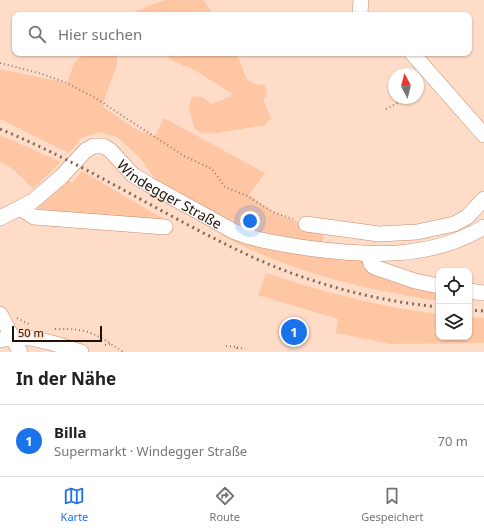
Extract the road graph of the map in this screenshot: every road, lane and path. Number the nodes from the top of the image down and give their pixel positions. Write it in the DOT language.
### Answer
graph roads {
  1 [pos="415,56"];
  2 [pos="0,63"];
  3 [pos="396,104"];
  4 [pos="386,109"];
  5 [pos="484,136"];
  6 [pos="484,198"];
  7 [pos="20,208"];
  8 [pos="0,218"];
  9 [pos="306,224"];
  10 [pos="165,227"];
  11 [pos="484,227"];
  12 [pos="369,255"];
  13 [pos="436,285"];
  14 [pos="472,291"];
  15 [pos="484,293"];
  16 [pos="5,316"];
  17 [pos="33,326"];
  18 [pos="49,329"];
  19 [pos="63,329"];
  20 [pos="6,338"];
  21 [pos="61,339"];
  22 [pos="111,344"];
  23 [pos="104,345"];
  24 [pos="0,346"];
  25 [pos="226,346"];
  26 [pos="238,347"];
  27 [pos="245,349"];
  28 [pos="20,352"];
  29 [pos="81,352"];
  30 [pos="124,352"];
  31 [pos="237,352"];
  1 -- 5 [label="street"];
  2 -- 9 [label="path"];
  3 -- 4 [label="path"];
  6 -- 9 [label="street"];
  7 -- 8 [label="street, Windegger Straße"];
  7 -- 10 [label="street"];
  7 -- 12 [label="street, Windegger Straße"];
  11 -- 12 [label="street, Windegger Straße"];
  12 -- 13 [label="street"];
  14 -- 15 [label="street"];
  16 -- 17 [label="path"];
  16 -- 20 [label="street"];
  18 -- 19 [label="path"];
  19 -- 21 [label="path"];
  19 -- 22 [label="path"];
  20 -- 21 [label="street"];
  20 -- 24 [label="street"];
  20 -- 28 [label="street"];
  21 -- 28 [label="street"];
  21 -- 29 [label="street"];
  22 -- 23 [label="path"];
  22 -- 30 [label="path"];
  25 -- 26 [label="path"];
  26 -- 27 [label="path"];
  26 -- 31 [label="path"];
}
